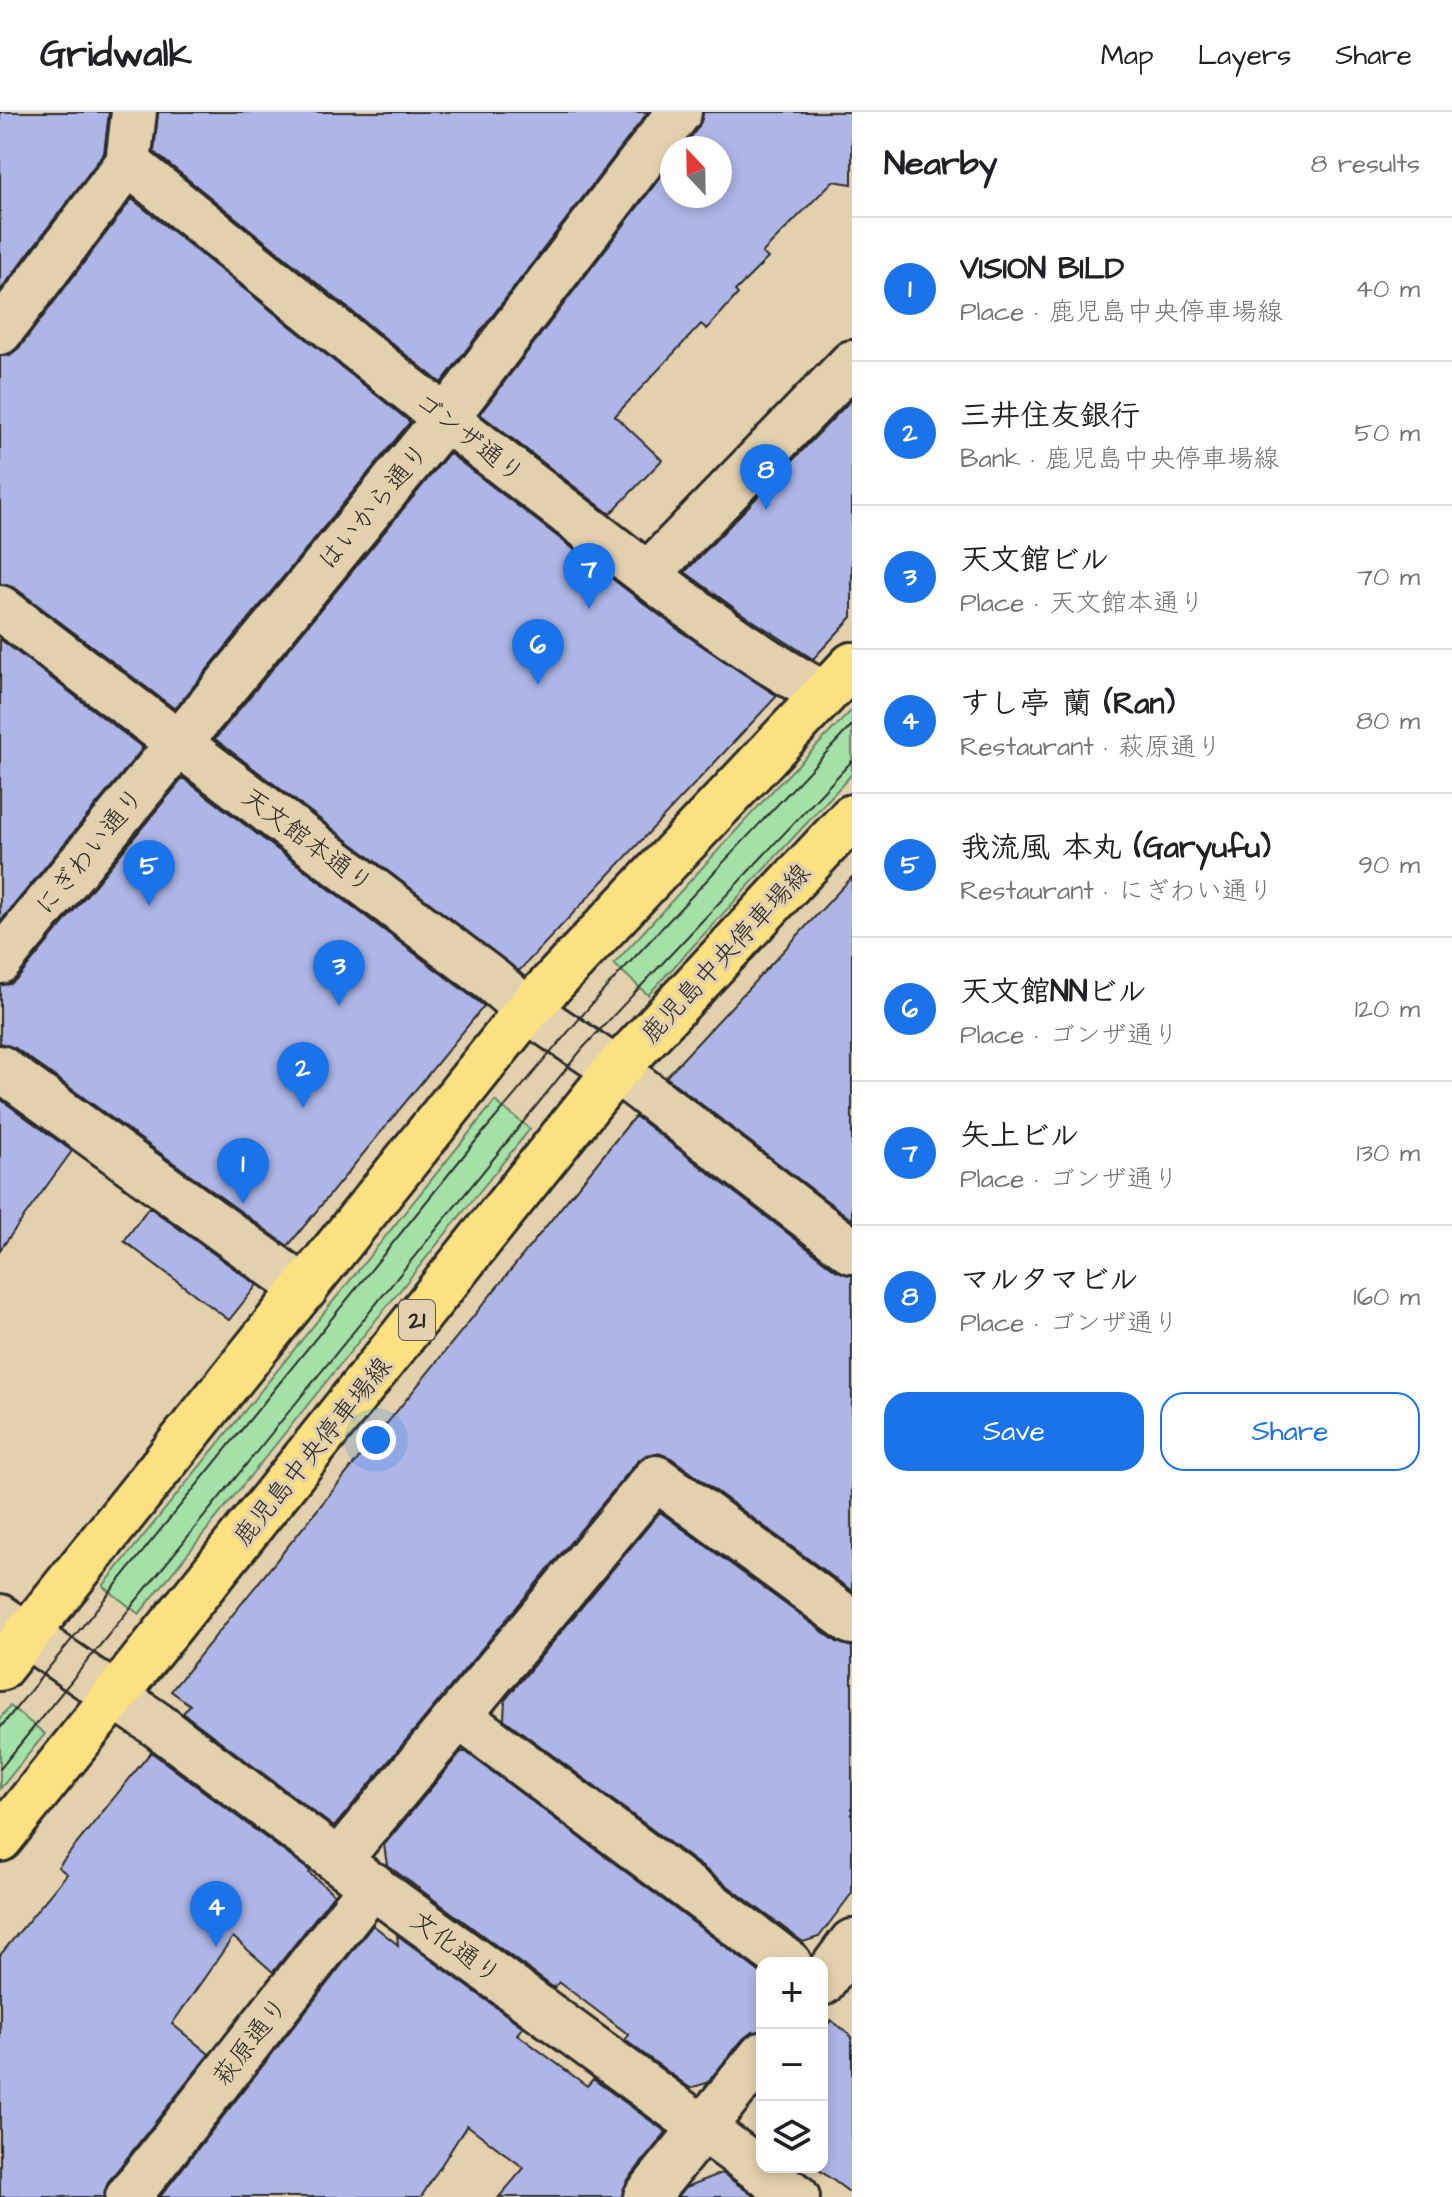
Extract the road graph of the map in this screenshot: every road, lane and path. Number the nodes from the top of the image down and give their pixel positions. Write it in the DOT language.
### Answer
graph roads {
  1 [pos="134,112"];
  2 [pos="679,112"];
  3 [pos="128,163"];
  4 [pos="0,332"];
  5 [pos="852,363"];
  6 [pos="445,419"];
  7 [pos="648,574"];
  8 [pos="0,608"];
  9 [pos="838,680"];
  10 [pos="178,741"];
  11 [pos="852,817"];
  12 [pos="0,961"];
  13 [pos="527,1010"];
  14 [pos="0,1068"];
  15 [pos="616,1070"];
  16 [pos="852,1251"];
  17 [pos="305,1289"];
  18 [pos="852,1622"];
  19 [pos="9,1640"];
  20 [pos="115,1696"];
  21 [pos="460,1717"];
  22 [pos="0,1839"];
  23 [pos="338,1861"];
  24 [pos="373,1885"];
  25 [pos="852,1942"];
  26 [pos="781,1957"];
  27 [pos="828,1975"];
  28 [pos="756,2062"];
  29 [pos="702,2127"];
  30 [pos="128,2197"];
  31 [pos="646,2197"];
  32 [pos="797,2197"];
  1 -- 3 [label="street"];
  2 -- 6 [label="street, はいから通り"];
  3 -- 4 [label="street"];
  3 -- 6 [label="street, ゴンザ通り"];
  5 -- 7 [label="street"];
  6 -- 7 [label="street, ゴンザ通り"];
  6 -- 10 [label="street, はいから通り"];
  7 -- 9 [label="street, ゴンザ通り"];
  8 -- 10 [label="street, 天文館本通り"];
  9 -- 13 [label="main road"];
  10 -- 12 [label="street, にぎわい通り"];
  10 -- 13 [label="street, 天文館本通り"];
  11 -- 15 [label="main road, 鹿児島中央停車場線 / 21"];
  13 -- 15 [label="street, 天文館本通り"];
  13 -- 17 [label="main road"];
  14 -- 17 [label="street"];
  15 -- 16 [label="street, 天文館本通り"];
  15 -- 20 [label="main road, 鹿児島中央停車場線 / 21"];
  17 -- 19 [label="main road"];
  18 -- 21 [label="street"];
  19 -- 20 [label="street, 文化通り"];
  20 -- 22 [label="main road, 鹿児島中央停車場線 / 21"];
  20 -- 23 [label="street, 文化通り"];
  21 -- 23 [label="street"];
  21 -- 26 [label="street"];
  23 -- 24 [label="street, 文化通り"];
  24 -- 29 [label="street, 文化通り"];
  24 -- 30 [label="street, 萩原通り"];
  25 -- 27 [label="street"];
  28 -- 29 [label="street"];
  29 -- 31 [label="street"];
  29 -- 32 [label="street, 文化通り"];
}
